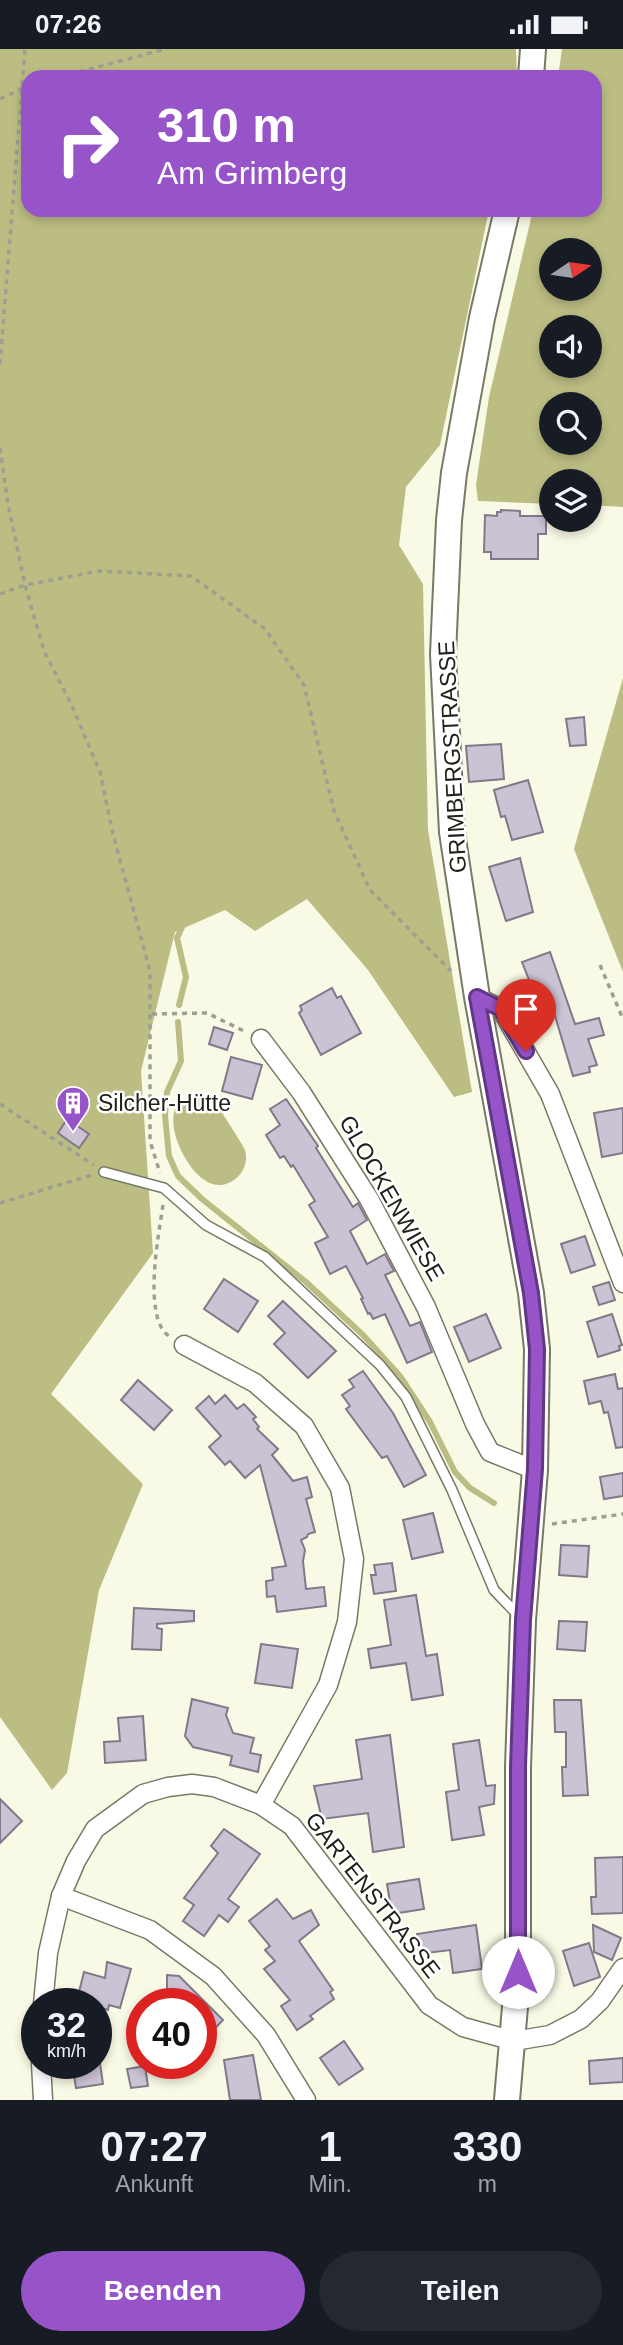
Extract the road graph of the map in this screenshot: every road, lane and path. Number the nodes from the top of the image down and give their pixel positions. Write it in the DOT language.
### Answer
graph roads {
  1 [pos="25,49"];
  2 [pos="165,49"];
  3 [pos="533,49"];
  4 [pos="23,70"];
  5 [pos="86,70"];
  6 [pos="532,70"];
  7 [pos="21,88"];
  8 [pos="0,99"];
  9 [pos="21,100"];
  10 [pos="505,217"];
  11 [pos="0,363"];
  12 [pos="0,448"];
  13 [pos="25,585"];
  14 [pos="0,594"];
  15 [pos="600,965"];
  16 [pos="477,997"];
  17 [pos="152,1014"];
  18 [pos="623,1019"];
  19 [pos="261,1039"];
  20 [pos="0,1104"];
  21 [pos="104,1172"];
  22 [pos="164,1188"];
  23 [pos="0,1203"];
  24 [pos="623,1283"];
  25 [pos="184,1345"];
  26 [pos="535,1469"];
  27 [pos="623,1514"];
  28 [pos="531,1527"];
  29 [pos="523,1620"];
  30 [pos="261,1805"];
  31 [pos="61,1896"];
  32 [pos="623,1968"];
  33 [pos="45,1988"];
  34 [pos="514,2041"];
  35 [pos="42,2079"];
  36 [pos="43,2100"];
  37 [pos="306,2100"];
  38 [pos="507,2100"];
  1 -- 4 [label="path"];
  2 -- 5 [label="path"];
  3 -- 6 [label="street"];
  7 -- 8 [label="path"];
  9 -- 11 [label="path"];
  10 -- 16 [label="street, GRIMBERGSTRASSE"];
  12 -- 13 [label="path"];
  13 -- 14 [label="path"];
  13 -- 16 [label="path"];
  13 -- 17 [label="path"];
  15 -- 18 [label="path"];
  16 -- 24 [label="street"];
  16 -- 26 [label="street, GRIMBERGSTRASSE"];
  17 -- 19 [label="path"];
  17 -- 22 [label="path"];
  19 -- 26 [label="street, GLOCKENWIESE"];
  20 -- 21 [label="path"];
  21 -- 22 [label="lane"];
  21 -- 23 [label="path"];
  22 -- 25 [label="path"];
  22 -- 29 [label="lane"];
  25 -- 30 [label="street"];
  26 -- 28 [label="street, GRIMBERGSTRASSE"];
  27 -- 28 [label="path"];
  28 -- 29 [label="street, GRIMBERGSTRASSE"];
  29 -- 34 [label="street, GRIMBERGSTRASSE"];
  30 -- 31 [label="street, GARTENSTRASSE"];
  30 -- 34 [label="street, GARTENSTRASSE"];
  31 -- 33 [label="street, GARTENSTRASSE"];
  31 -- 37 [label="street"];
  32 -- 34 [label="street"];
  34 -- 38 [label="street, GRIMBERGSTRASSE"];
  35 -- 36 [label="street"];
}
